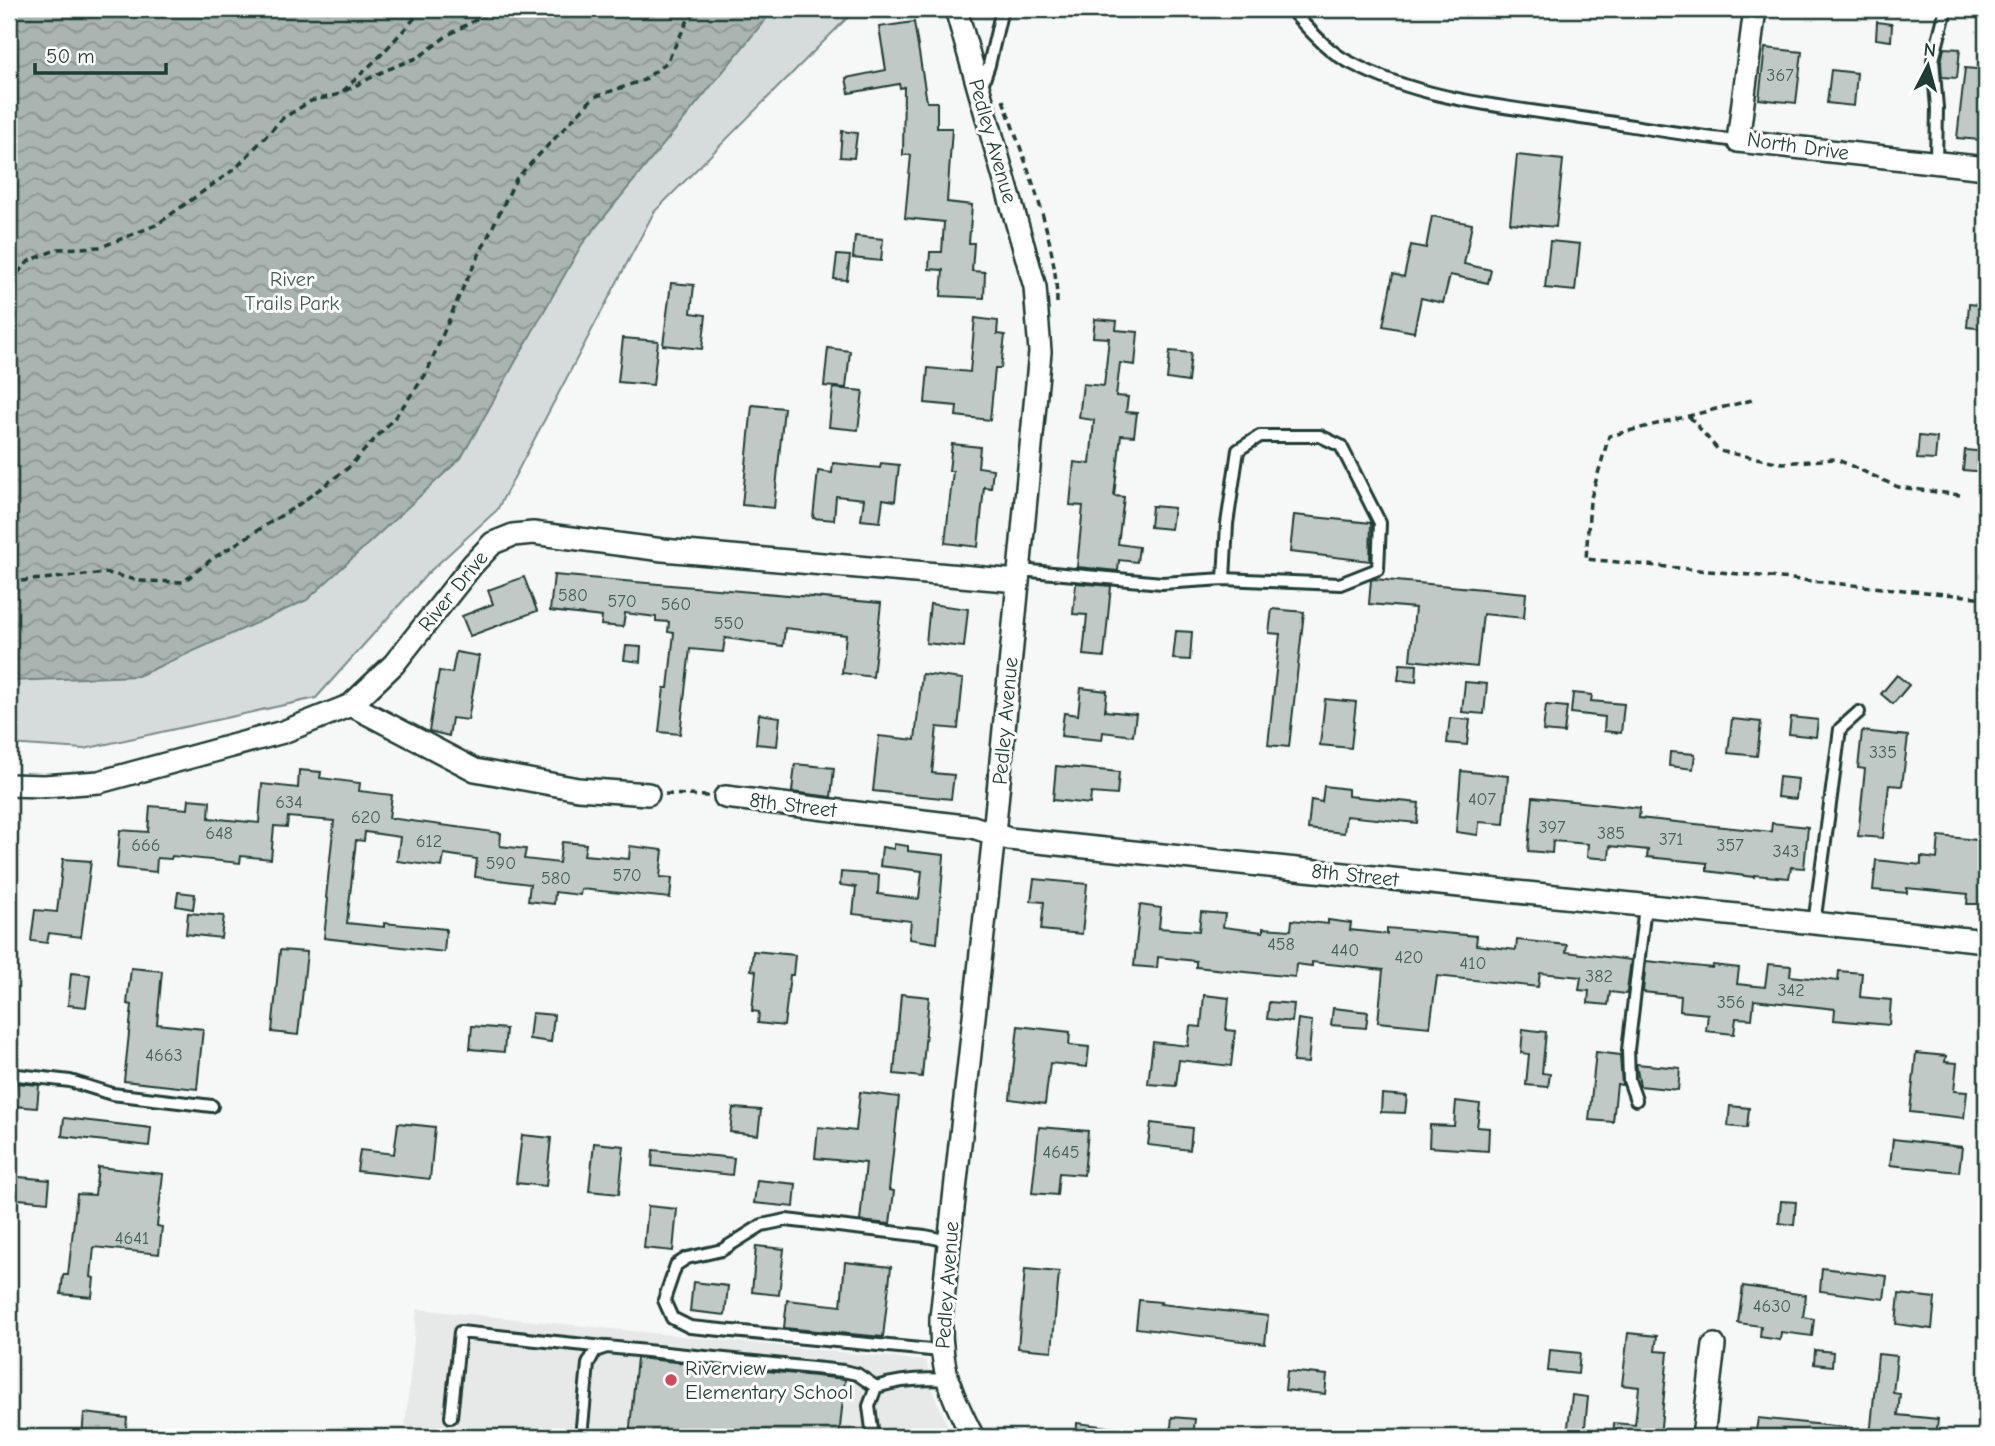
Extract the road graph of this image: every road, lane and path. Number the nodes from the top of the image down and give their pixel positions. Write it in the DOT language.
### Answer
graph roads {
  1 [pos="424,9"];
  2 [pos="502,9"];
  3 [pos="698,9"];
  4 [pos="956,9"];
  5 [pos="1002,9"];
  6 [pos="1290,9"];
  7 [pos="1755,9"];
  8 [pos="1946,9"];
  9 [pos="341,94"];
  10 [pos="979,94"];
  11 [pos="1738,141"];
  12 [pos="1936,162"];
  13 [pos="1986,168"];
  14 [pos="9,282"];
  15 [pos="1752,400"];
  16 [pos="1689,416"];
  17 [pos="1960,495"];
  18 [pos="1019,576"];
  19 [pos="1224,579"];
  20 [pos="9,582"];
  21 [pos="1986,598"];
  22 [pos="351,705"];
  23 [pos="1859,712"];
  24 [pos="9,785"];
  25 [pos="648,794"];
  26 [pos="725,797"];
  27 [pos="994,834"];
  28 [pos="1645,906"];
  29 [pos="1814,923"];
  30 [pos="1986,940"];
  31 [pos="9,1074"];
  32 [pos="1636,1100"];
  33 [pos="212,1106"];
  34 [pos="950,1241"];
  35 [pos="1714,1345"];
  36 [pos="607,1348"];
  37 [pos="941,1351"];
  38 [pos="947,1380"];
  39 [pos="876,1387"];
  40 [pos="451,1417"];
  41 [pos="581,1437"];
  42 [pos="873,1437"];
  43 [pos="972,1437"];
  44 [pos="1703,1437"];
  1 -- 9 [label="path"];
  2 -- 9 [label="path"];
  3 -- 20 [label="path"];
  4 -- 10 [label="street, Pedley Avenue"];
  5 -- 10 [label="lane"];
  6 -- 11 [label="lane"];
  7 -- 11 [label="street, North Drive"];
  8 -- 12 [label="lane"];
  9 -- 14 [label="path"];
  10 -- 18 [label="street, Pedley Avenue"];
  11 -- 12 [label="street, North Drive"];
  12 -- 13 [label="street, North Drive"];
  15 -- 16 [label="path"];
  16 -- 17 [label="path"];
  16 -- 21 [label="path"];
  18 -- 19 [label="lane"];
  18 -- 22 [label="street, River Drive"];
  18 -- 27 [label="street, Pedley Avenue"];
  19 -- 19 [label="lane"];
  22 -- 24 [label="street, River Drive"];
  22 -- 25 [label="street"];
  23 -- 29 [label="lane"];
  25 -- 26 [label="path"];
  26 -- 27 [label="street, 8th Street"];
  27 -- 28 [label="street, 8th Street"];
  27 -- 34 [label="street, Pedley Avenue"];
  28 -- 29 [label="street, 8th Street"];
  28 -- 32 [label="lane"];
  29 -- 30 [label="street, 8th Street"];
  31 -- 33 [label="lane"];
  34 -- 37 [label="street, Pedley Avenue"];
  34 -- 37 [label="lane"];
  35 -- 44 [label="street"];
  36 -- 39 [label="lane"];
  36 -- 40 [label="lane"];
  36 -- 41 [label="lane"];
  37 -- 38 [label="street, Pedley Avenue"];
  38 -- 39 [label="lane"];
  38 -- 43 [label="street, Pedley Avenue"];
  39 -- 42 [label="lane"];
}
